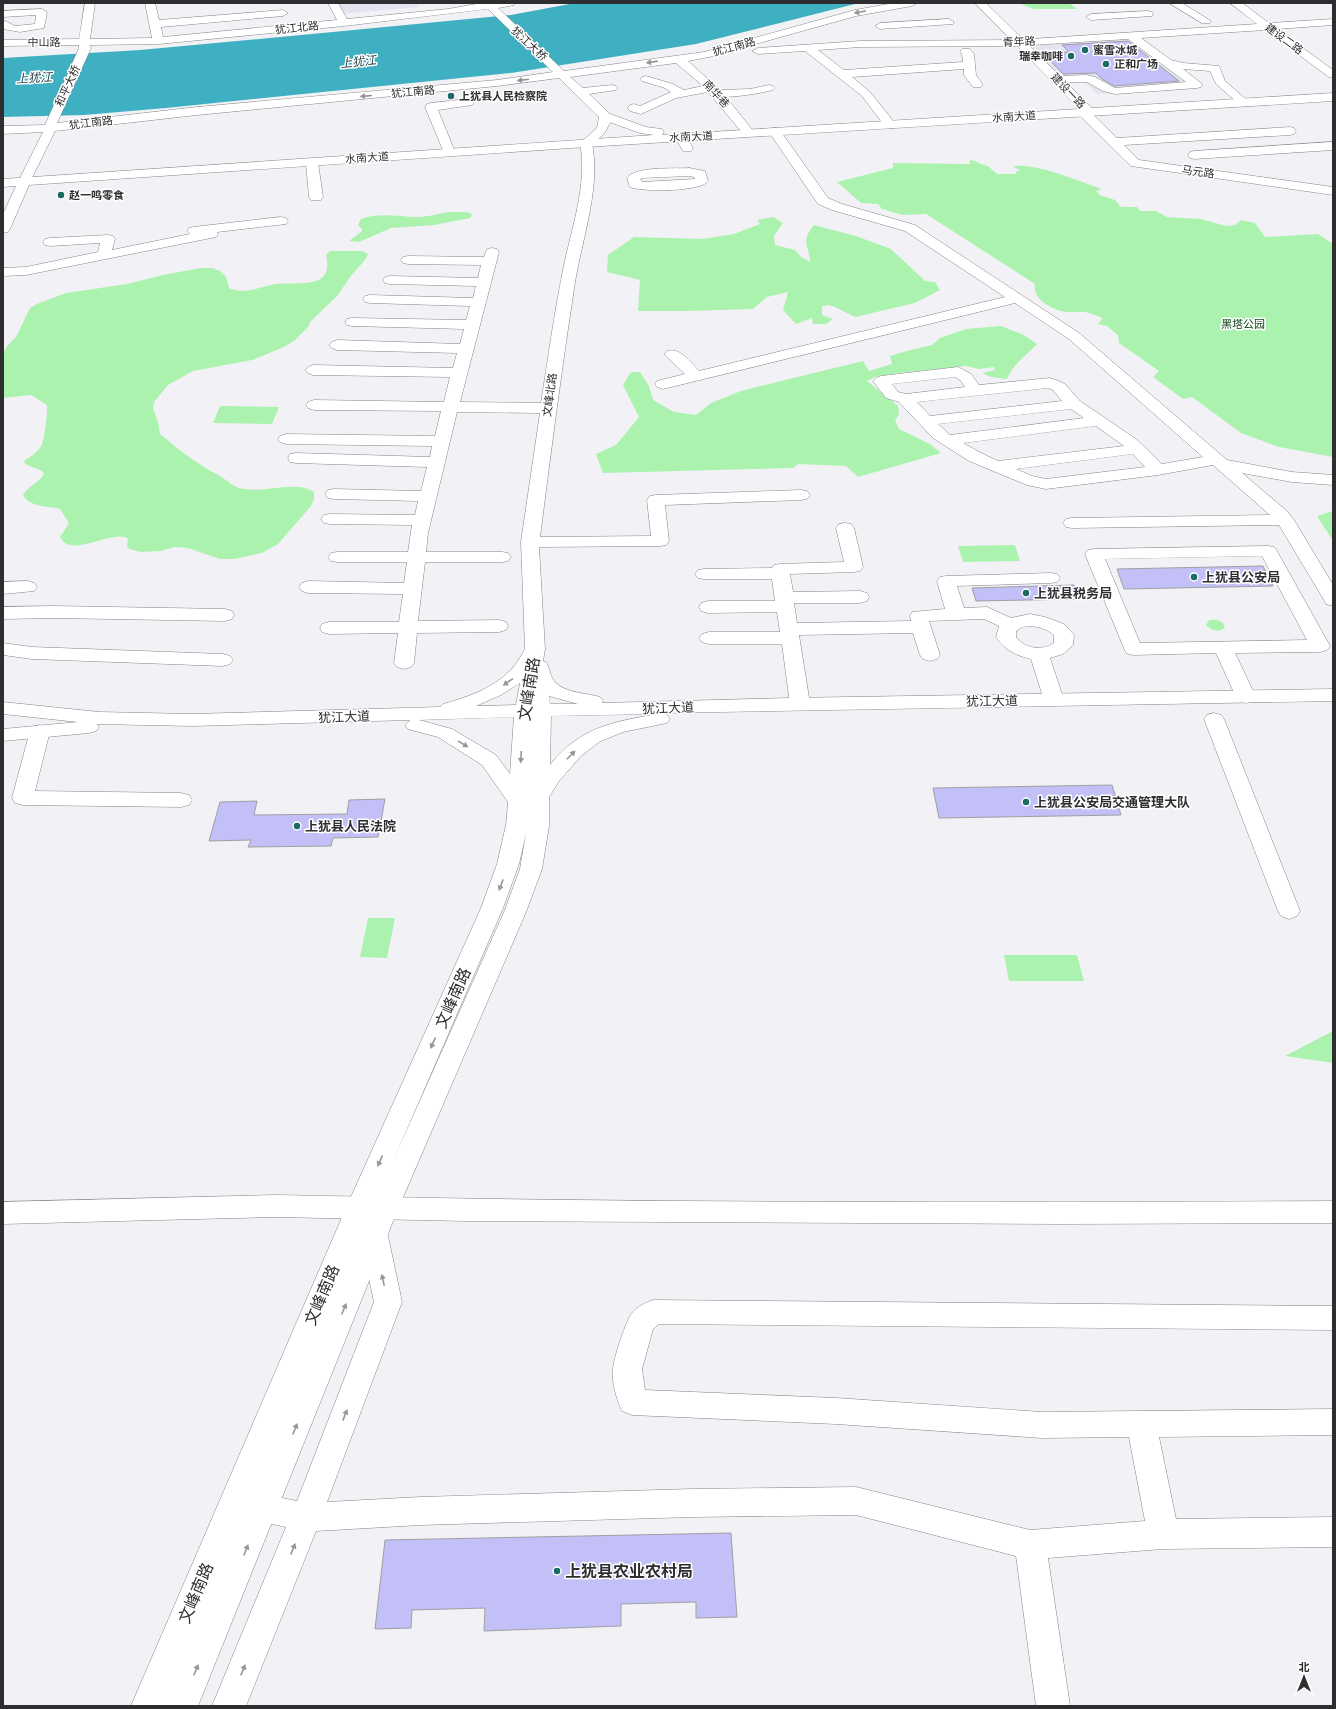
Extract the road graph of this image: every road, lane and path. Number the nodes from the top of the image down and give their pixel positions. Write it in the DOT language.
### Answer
graph roads {
  1 [pos="90,3"];
  2 [pos="278,3"];
  3 [pos="333,3"];
  4 [pos="510,3"];
  5 [pos="912,3"];
  6 [pos="974,3"];
  7 [pos="980,3"];
  8 [pos="1126,3"];
  9 [pos="1174,3"];
  10 [pos="1235,3"];
  11 [pos="491,7"];
  12 [pos="154,9"];
  13 [pos="283,13"];
  14 [pos="3,14"];
  15 [pos="908,14"];
  16 [pos="1148,14"];
  17 [pos="1091,17"];
  18 [pos="1158,21"];
  19 [pos="1206,21"];
  20 [pos="3,22"];
  21 [pos="949,22"];
  22 [pos="344,23"];
  23 [pos="154,24"];
  24 [pos="1331,24"];
  25 [pos="874,25"];
  26 [pos="1266,26"];
  27 [pos="1101,27"];
  28 [pos="291,28"];
  29 [pos="958,30"];
  30 [pos="1171,32"];
  31 [pos="852,35"];
  32 [pos="1130,35"];
  33 [pos="827,36"];
  34 [pos="895,39"];
  35 [pos="159,41"];
  36 [pos="1018,42"];
  37 [pos="3,43"];
  38 [pos="860,44"];
  39 [pos="961,44"];
  40 [pos="84,45"];
  41 [pos="806,47"];
  42 [pos="777,49"];
  43 [pos="1152,51"];
  44 [pos="704,55"];
  45 [pos="678,59"];
  46 [pos="969,65"];
  47 [pos="1330,71"];
  48 [pos="841,74"];
  49 [pos="566,78"];
  50 [pos="646,79"];
  51 [pos="1057,79"];
  52 [pos="744,82"];
  53 [pos="977,85"];
  54 [pos="612,88"];
  55 [pos="769,88"];
  56 [pos="712,89"];
  57 [pos="580,92"];
  58 [pos="489,94"];
  59 [pos="681,94"];
  60 [pos="1333,97"];
  61 [pos="1243,102"];
  62 [pos="468,103"];
  63 [pos="743,106"];
  64 [pos="729,107"];
  65 [pos="634,108"];
  66 [pos="1083,112"];
  67 [pos="605,116"];
  68 [pos="890,125"];
  69 [pos="50,126"];
  70 [pos="3,130"];
  71 [pos="1290,131"];
  72 [pos="775,132"];
  73 [pos="749,133"];
  74 [pos="1220,135"];
  75 [pos="1333,135"];
  76 [pos="1113,142"];
  77 [pos="586,143"];
  78 [pos="688,144"];
  79 [pos="1331,149"];
  80 [pos="450,152"];
  81 [pos="1194,155"];
  82 [pos="1243,156"];
  83 [pos="1222,162"];
  84 [pos="312,163"];
  85 [pos="700,174"];
  86 [pos="24,182"];
  87 [pos="3,183"];
  88 [pos="1333,191"];
  89 [pos="316,197"];
  90 [pos="281,221"];
  91 [pos="3,229"];
  92 [pos="211,234"];
  93 [pos="50,242"];
  94 [pos="108,242"];
  95 [pos="104,255"];
  96 [pos="408,260"];
  97 [pos="3,272"];
  98 [pos="390,280"];
  99 [pos="484,282"];
  100 [pos="370,299"];
  101 [pos="1015,299"];
  102 [pos="478,302"];
  103 [pos="352,322"];
  104 [pos="472,325"];
  105 [pos="337,345"];
  106 [pos="466,348"];
  107 [pos="672,354"];
  108 [pos="313,370"];
  109 [pos="459,373"];
  110 [pos="696,376"];
  111 [pos="663,384"];
  112 [pos="975,390"];
  113 [pos="905,399"];
  114 [pos="1074,404"];
  115 [pos="314,405"];
  116 [pos="450,408"];
  117 [pos="548,408"];
  118 [pos="926,421"];
  119 [pos="1099,421"];
  120 [pos="286,439"];
  121 [pos="947,440"];
  122 [pos="442,441"];
  123 [pos="1137,449"];
  124 [pos="296,458"];
  125 [pos="1220,461"];
  126 [pos="437,462"];
  127 [pos="996,466"];
  128 [pos="1158,470"];
  129 [pos="1333,480"];
  130 [pos="334,494"];
  131 [pos="801,495"];
  132 [pos="428,496"];
  133 [pos="330,519"];
  134 [pos="423,520"];
  135 [pos="1285,520"];
  136 [pos="1072,523"];
  137 [pos="845,528"];
  138 [pos="530,542"];
  139 [pos="337,556"];
  140 [pos="502,557"];
  141 [pos="416,558"];
  142 [pos="780,573"];
  143 [pos="704,574"];
  144 [pos="1050,578"];
  145 [pos="28,587"];
  146 [pos="308,587"];
  147 [pos="3,588"];
  148 [pos="413,589"];
  149 [pos="860,597"];
  150 [pos="1333,600"];
  151 [pos="785,602"];
  152 [pos="708,607"];
  153 [pos="3,612"];
  154 [pos="956,614"];
  155 [pos="225,615"];
  156 [pos="1011,625"];
  157 [pos="499,626"];
  158 [pos="921,627"];
  159 [pos="329,628"];
  160 [pos="408,628"];
  161 [pos="790,633"];
  162 [pos="709,638"];
  163 [pos="1223,648"];
  164 [pos="3,649"];
  165 [pos="535,652"];
  166 [pos="1039,653"];
  167 [pos="930,655"];
  168 [pos="223,660"];
  169 [pos="404,663"];
  170 [pos="1333,695"];
  171 [pos="1246,697"];
  172 [pos="1054,700"];
  173 [pos="800,704"];
  174 [pos="1333,704"];
  175 [pos="3,708"];
  176 [pos="662,713"];
  177 [pos="532,717"];
  178 [pos="1214,719"];
  179 [pos="3,720"];
  180 [pos="416,720"];
  181 [pos="97,726"];
  182 [pos="40,731"];
  183 [pos="3,735"];
  184 [pos="181,800"];
  185 [pos="529,800"];
  186 [pos="1289,911"];
  187 [pos="359,1208"];
  188 [pos="385,1208"];
  189 [pos="1333,1212"];
  190 [pos="3,1213"];
  191 [pos="374,1236"];
  192 [pos="1333,1318"];
  193 [pos="1333,1422"];
  194 [pos="1141,1424"];
  195 [pos="249,1505"];
  196 [pos="305,1517"];
  197 [pos="1333,1532"];
  198 [pos="1164,1534"];
  199 [pos="1030,1545"];
  200 [pos="148,1706"];
  201 [pos="181,1706"];
  202 [pos="229,1706"];
  203 [pos="1053,1706"];
  1 -- 40 [label="street, 和平大桥"];
  2 -- 13 [label="street"];
  3 -- 22 [label="street"];
  4 -- 11 [label="street, 犹江北路"];
  5 -- 44 [label="street, 犹江南路, one-way"];
  6 -- 36 [label="street"];
  7 -- 36 [label="street, 建设一路"];
  8 -- 16 [label="street"];
  9 -- 19 [label="street"];
  10 -- 26 [label="street, 建设二路"];
  11 -- 22 [label="street, 犹江北路"];
  11 -- 49 [label="street, 犹江大桥"];
  12 -- 23 [label="street"];
  13 -- 23 [label="street"];
  13 -- 28 [label="street"];
  14 -- 20 [label="street"];
  15 -- 25 [label="street"];
  16 -- 17 [label="street"];
  16 -- 18 [label="street"];
  21 -- 25 [label="street"];
  22 -- 28 [label="street, 犹江北路"];
  23 -- 35 [label="street"];
  24 -- 26 [label="street, 青年路"];
  25 -- 34 [label="street"];
  26 -- 30 [label="street, 青年路"];
  26 -- 47 [label="street, 建设二路"];
  27 -- 30 [label="street"];
  28 -- 35 [label="street, 犹江北路"];
  29 -- 34 [label="street"];
  30 -- 32 [label="street, 青年路"];
  31 -- 38 [label="street"];
  32 -- 36 [label="street, 青年路"];
  32 -- 43 [label="street"];
  33 -- 42 [label="street"];
  34 -- 38 [label="street, 青年路"];
  34 -- 39 [label="street, 青年路"];
  35 -- 40 [label="street, 犹江北路"];
  36 -- 39 [label="street, 青年路"];
  36 -- 51 [label="street, 建设一路"];
  36 -- 66 [label="street"];
  37 -- 40 [label="street, 中山路"];
  38 -- 41 [label="street, 青年路"];
  39 -- 46 [label="street"];
  40 -- 69 [label="street, 和平大桥"];
  41 -- 42 [label="street, 青年路"];
  41 -- 48 [label="street"];
  42 -- 44 [label="street, 青年路"];
  43 -- 51 [label="street"];
  43 -- 61 [label="street"];
  44 -- 45 [label="street, 犹江南路"];
  45 -- 49 [label="street, 犹江南路, one-way"];
  45 -- 56 [label="street, 南华巷"];
  46 -- 48 [label="street"];
  46 -- 53 [label="street"];
  48 -- 68 [label="street"];
  49 -- 57 [label="street, 犹江大桥"];
  49 -- 58 [label="street"];
  49 -- 69 [label="street, 犹江南路, one-way"];
  50 -- 59 [label="street"];
  51 -- 66 [label="street, 建设一路"];
  52 -- 56 [label="street"];
  54 -- 57 [label="street"];
  55 -- 56 [label="street"];
  56 -- 59 [label="street"];
  56 -- 64 [label="street, 南华巷"];
  57 -- 67 [label="street, 犹江大桥"];
  59 -- 65 [label="street"];
  60 -- 61 [label="street, 水南大道"];
  61 -- 66 [label="street, 水南大道"];
  62 -- 80 [label="street"];
  63 -- 64 [label="street"];
  64 -- 73 [label="street, 南华巷"];
  66 -- 68 [label="street, 水南大道"];
  66 -- 76 [label="street, 马元路"];
  67 -- 77 [label="street"];
  67 -- 78 [label="street"];
  68 -- 72 [label="street, 水南大道"];
  69 -- 70 [label="street, 犹江南路"];
  69 -- 86 [label="street, 和平大桥"];
  71 -- 74 [label="street"];
  72 -- 73 [label="street, 水南大道"];
  72 -- 101 [label="street"];
  73 -- 78 [label="street, 水南大道"];
  74 -- 76 [label="street"];
  74 -- 82 [label="street"];
  75 -- 79 [label="street"];
  76 -- 88 [label="street, 马元路"];
  77 -- 78 [label="street, 水南大道"];
  77 -- 80 [label="street, 水南大道"];
  77 -- 117 [label="street, 文峰北路"];
  78 -- 85 [label="street"];
  79 -- 82 [label="street"];
  80 -- 84 [label="street, 水南大道"];
  81 -- 82 [label="street"];
  82 -- 83 [label="street"];
  84 -- 86 [label="street, 水南大道"];
  84 -- 89 [label="street"];
  86 -- 87 [label="street, 水南大道"];
  86 -- 91 [label="street, 和平大桥"];
  90 -- 94 [label="street"];
  92 -- 95 [label="street"];
  93 -- 94 [label="street"];
  94 -- 95 [label="street"];
  95 -- 97 [label="street"];
  96 -- 99 [label="street"];
  98 -- 99 [label="street"];
  99 -- 102 [label="street"];
  100 -- 102 [label="street"];
  101 -- 110 [label="street"];
  101 -- 125 [label="street"];
  102 -- 104 [label="street"];
  103 -- 104 [label="street"];
  104 -- 106 [label="street"];
  105 -- 106 [label="street"];
  106 -- 109 [label="street"];
  107 -- 110 [label="street"];
  108 -- 109 [label="street"];
  109 -- 116 [label="street"];
  110 -- 111 [label="street"];
  112 -- 113 [label="street"];
  112 -- 113 [label="street"];
  112 -- 114 [label="street"];
  113 -- 118 [label="street"];
  114 -- 118 [label="street"];
  114 -- 119 [label="street"];
  115 -- 116 [label="street"];
  116 -- 117 [label="street"];
  116 -- 122 [label="street"];
  117 -- 138 [label="street, 文峰北路"];
  118 -- 121 [label="street"];
  119 -- 121 [label="street"];
  119 -- 123 [label="street"];
  120 -- 122 [label="street"];
  121 -- 127 [label="street"];
  122 -- 126 [label="street"];
  123 -- 127 [label="street"];
  123 -- 128 [label="street"];
  124 -- 126 [label="street"];
  125 -- 128 [label="street"];
  125 -- 129 [label="street"];
  125 -- 135 [label="street"];
  126 -- 132 [label="street"];
  127 -- 128 [label="street"];
  130 -- 132 [label="street"];
  131 -- 138 [label="street"];
  132 -- 134 [label="street"];
  133 -- 134 [label="street"];
  134 -- 141 [label="street"];
  135 -- 136 [label="street"];
  135 -- 150 [label="street"];
  137 -- 142 [label="street"];
  138 -- 165 [label="street, 文峰北路"];
  139 -- 141 [label="street"];
  140 -- 141 [label="street"];
  141 -- 148 [label="street"];
  142 -- 143 [label="street"];
  142 -- 151 [label="street"];
  144 -- 154 [label="street"];
  145 -- 147 [label="street"];
  146 -- 148 [label="street"];
  148 -- 160 [label="street"];
  149 -- 151 [label="street"];
  151 -- 152 [label="street"];
  151 -- 161 [label="street"];
  153 -- 155 [label="street"];
  154 -- 156 [label="street"];
  154 -- 158 [label="street"];
  156 -- 166 [label="street"];
  156 -- 166 [label="street"];
  157 -- 160 [label="street"];
  158 -- 161 [label="street"];
  158 -- 167 [label="street"];
  159 -- 160 [label="street"];
  160 -- 169 [label="street"];
  161 -- 162 [label="street"];
  161 -- 173 [label="street"];
  163 -- 163 [label="street"];
  163 -- 171 [label="street"];
  164 -- 168 [label="street"];
  165 -- 176 [label="street"];
  165 -- 177 [label="street, 文峰南路"];
  165 -- 180 [label="street, one-way"];
  166 -- 172 [label="street"];
  170 -- 171 [label="street, 犹江大道"];
  171 -- 172 [label="street, 犹江大道"];
  172 -- 173 [label="street, 犹江大道"];
  173 -- 176 [label="street, 犹江大道"];
  174 -- 176 [label="street, 犹江大道"];
  175 -- 180 [label="street, 犹江大道"];
  176 -- 177 [label="street, 犹江大道"];
  185 -- 176 [label="street, one-way"];
  177 -- 180 [label="street, 犹江大道"];
  177 -- 185 [label="street, 文峰南路"];
  178 -- 186 [label="street"];
  179 -- 181 [label="street, 犹江大道"];
  180 -- 181 [label="street, 犹江大道"];
  180 -- 185 [label="street, one-way"];
  181 -- 182 [label="street"];
  182 -- 183 [label="street"];
  182 -- 184 [label="street"];
  185 -- 187 [label="street, 文峰南路, one-way"];
  185 -- 188 [label="street, 文峰南路"];
  187 -- 188 [label="street"];
  187 -- 190 [label="street"];
  187 -- 195 [label="street, 文峰南路"];
  188 -- 189 [label="street"];
  188 -- 191 [label="street, 文峰南路"];
  195 -- 191 [label="street, 文峰南路, one-way"];
  196 -- 191 [label="street, one-way"];
  192 -- 194 [label="street"];
  193 -- 194 [label="street"];
  194 -- 198 [label="street"];
  195 -- 196 [label="street"];
  195 -- 200 [label="street, 文峰南路"];
  201 -- 195 [label="street, 文峰南路, one-way"];
  196 -- 199 [label="street"];
  202 -- 196 [label="street, one-way"];
  197 -- 198 [label="street"];
  198 -- 199 [label="street"];
  199 -- 203 [label="street"];
}
